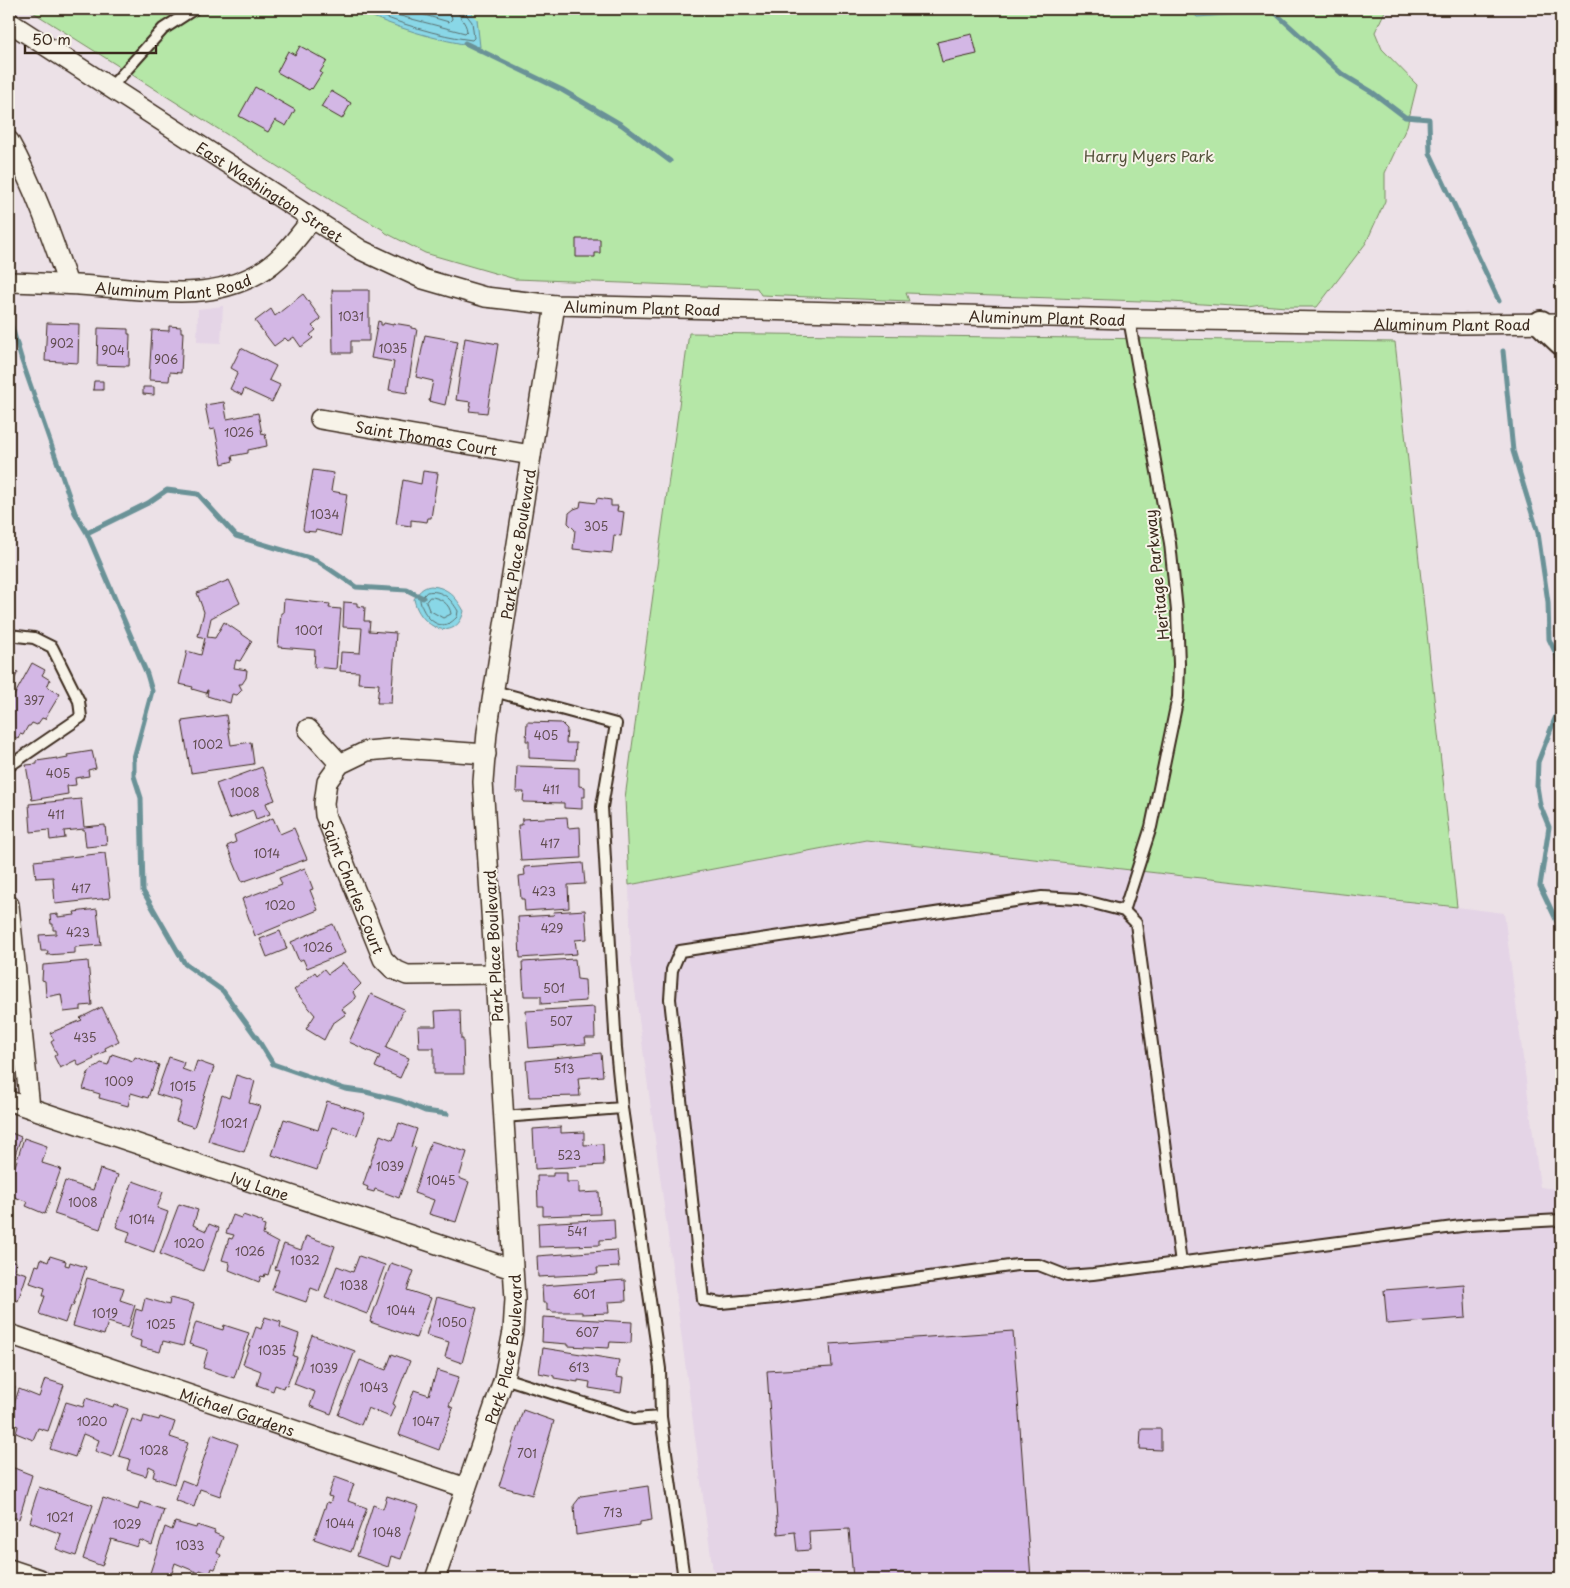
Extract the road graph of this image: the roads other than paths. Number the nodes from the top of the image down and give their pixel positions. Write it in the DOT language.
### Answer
graph roads {
  1 [pos="194,9"];
  2 [pos="9,22"];
  3 [pos="110,88"];
  4 [pos="9,141"];
  5 [pos="312,218"];
  6 [pos="9,282"];
  7 [pos="68,284"];
  8 [pos="555,305"];
  9 [pos="1129,319"];
  10 [pos="1551,323"];
  11 [pos="1561,342"];
  12 [pos="320,419"];
  13 [pos="531,455"];
  14 [pos="9,635"];
  15 [pos="494,691"];
  16 [pos="308,729"];
  17 [pos="486,754"];
  18 [pos="340,764"];
  19 [pos="9,766"];
  20 [pos="9,906"];
  21 [pos="1124,911"];
  22 [pos="495,974"];
  23 [pos="9,1102"];
  24 [pos="30,1108"];
  25 [pos="622,1108"];
  26 [pos="503,1117"];
  27 [pos="1561,1220"];
  28 [pos="1181,1263"];
  29 [pos="512,1269"];
  30 [pos="9,1334"];
  31 [pos="504,1378"];
  32 [pos="661,1417"];
  33 [pos="466,1488"];
  34 [pos="9,1569"];
  35 [pos="39,1579"];
  36 [pos="435,1579"];
  37 [pos="684,1579"];
  1 -- 3 [label="lane"];
  2 -- 3 [label="street, East Washington Street"];
  3 -- 5 [label="street, East Washington Street"];
  4 -- 7 [label="street"];
  5 -- 7 [label="street, Aluminum Plant Road"];
  5 -- 8 [label="street, East Washington Street"];
  6 -- 7 [label="street, Aluminum Plant Road"];
  8 -- 9 [label="street, Aluminum Plant Road"];
  8 -- 13 [label="street, Park Place Boulevard"];
  9 -- 10 [label="street, Aluminum Plant Road"];
  9 -- 21 [label="lane, Heritage Parkway"];
  10 -- 11 [label="street"];
  12 -- 13 [label="street, Saint Thomas Court"];
  13 -- 15 [label="street, Park Place Boulevard"];
  14 -- 19 [label="lane"];
  15 -- 17 [label="street, Park Place Boulevard"];
  15 -- 25 [label="lane"];
  16 -- 18 [label="street"];
  17 -- 18 [label="street, Saint Charles Court"];
  17 -- 22 [label="street, Park Place Boulevard"];
  18 -- 22 [label="street, Saint Charles Court"];
  20 -- 24 [label="street"];
  21 -- 28 [label="lane"];
  21 -- 28 [label="lane"];
  22 -- 26 [label="street, Park Place Boulevard"];
  23 -- 24 [label="street, Ivy Lane"];
  24 -- 29 [label="street, Ivy Lane"];
  25 -- 26 [label="lane"];
  25 -- 32 [label="lane"];
  26 -- 29 [label="street, Park Place Boulevard"];
  27 -- 28 [label="lane"];
  29 -- 31 [label="street, Park Place Boulevard"];
  30 -- 33 [label="street, Michael Gardens"];
  31 -- 32 [label="lane"];
  31 -- 33 [label="street, Park Place Boulevard"];
  32 -- 37 [label="lane"];
  33 -- 36 [label="street, Park Place Boulevard"];
  34 -- 35 [label="street"];
}
